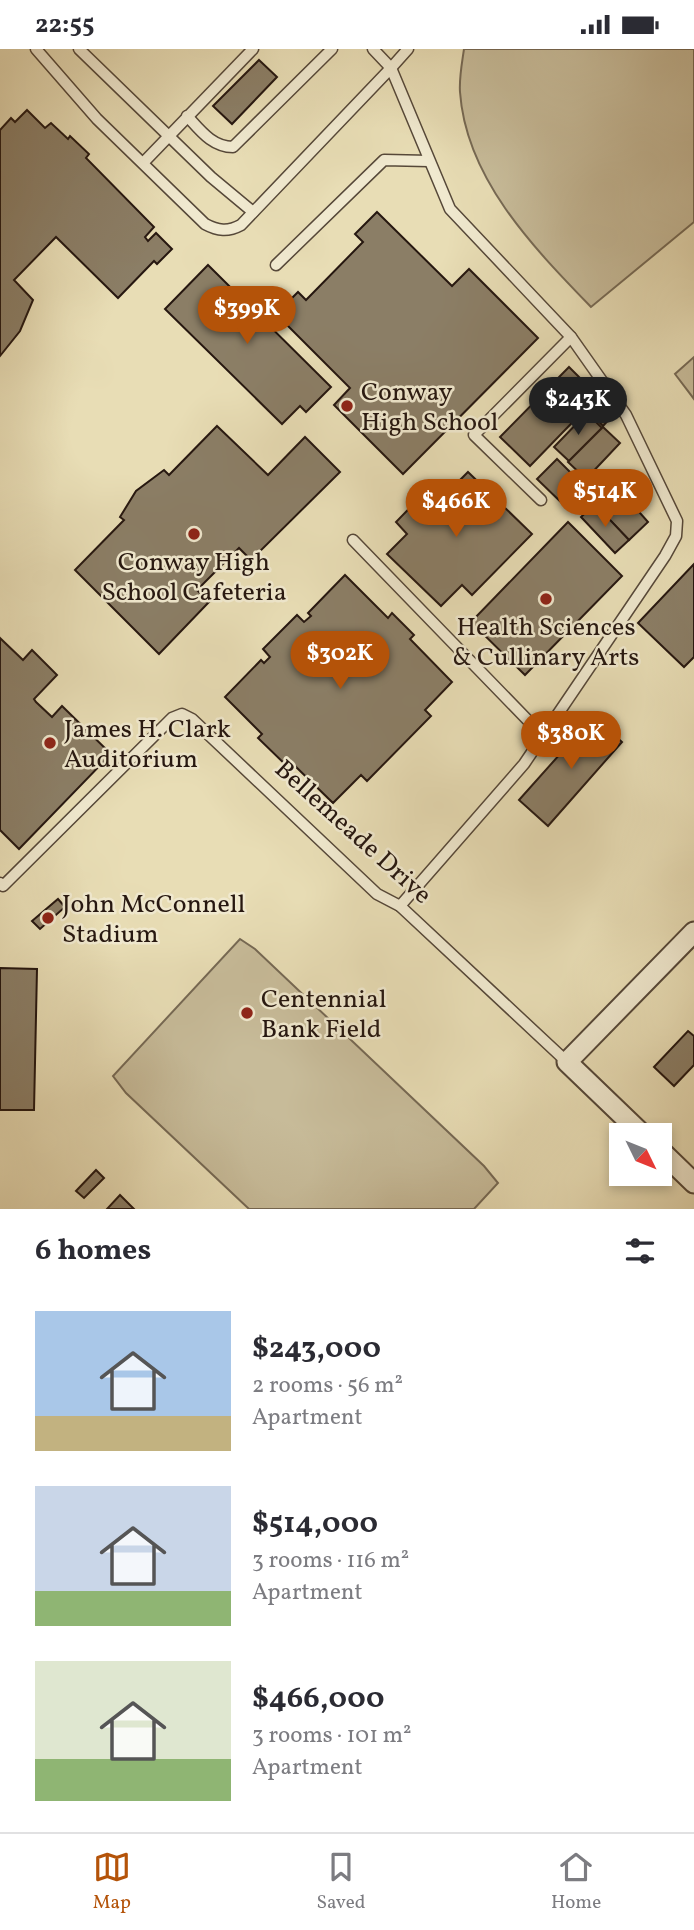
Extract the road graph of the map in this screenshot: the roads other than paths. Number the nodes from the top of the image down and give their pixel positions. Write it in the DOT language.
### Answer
graph roads {
  1 [pos="36,49"];
  2 [pos="79,49"];
  3 [pos="253,49"];
  4 [pos="332,49"];
  5 [pos="373,49"];
  6 [pos="408,49"];
  7 [pos="391,68"];
  8 [pos="187,116"];
  9 [pos="168,135"];
  10 [pos="429,161"];
  11 [pos="142,163"];
  12 [pos="253,212"];
  13 [pos="276,265"];
  14 [pos="571,337"];
  15 [pos="541,500"];
  16 [pos="353,540"];
  17 [pos="542,735"];
  18 [pos="1,886"];
  19 [pos="400,906"];
  20 [pos="694,932"];
  21 [pos="567,1062"];
  22 [pos="630,1123"];
  23 [pos="672,1162"];
  24 [pos="694,1183"];
  1 -- 11 [label="lane"];
  2 -- 9 [label="lane"];
  3 -- 8 [label="lane"];
  4 -- 8 [label="lane"];
  5 -- 7 [label="lane"];
  6 -- 7 [label="lane"];
  7 -- 10 [label="lane"];
  7 -- 12 [label="lane"];
  8 -- 9 [label="lane"];
  9 -- 11 [label="lane"];
  9 -- 12 [label="lane"];
  10 -- 13 [label="lane"];
  10 -- 14 [label="lane"];
  11 -- 12 [label="lane"];
  14 -- 15 [label="lane"];
  14 -- 17 [label="lane"];
  16 -- 17 [label="lane"];
  17 -- 19 [label="lane"];
  18 -- 19 [label="lane, Bellemeade Drive"];
  19 -- 21 [label="lane, Bellemeade Drive"];
  20 -- 21 [label="street"];
  21 -- 22 [label="street, Bellemeade Drive"];
  23 -- 24 [label="street"];
}
